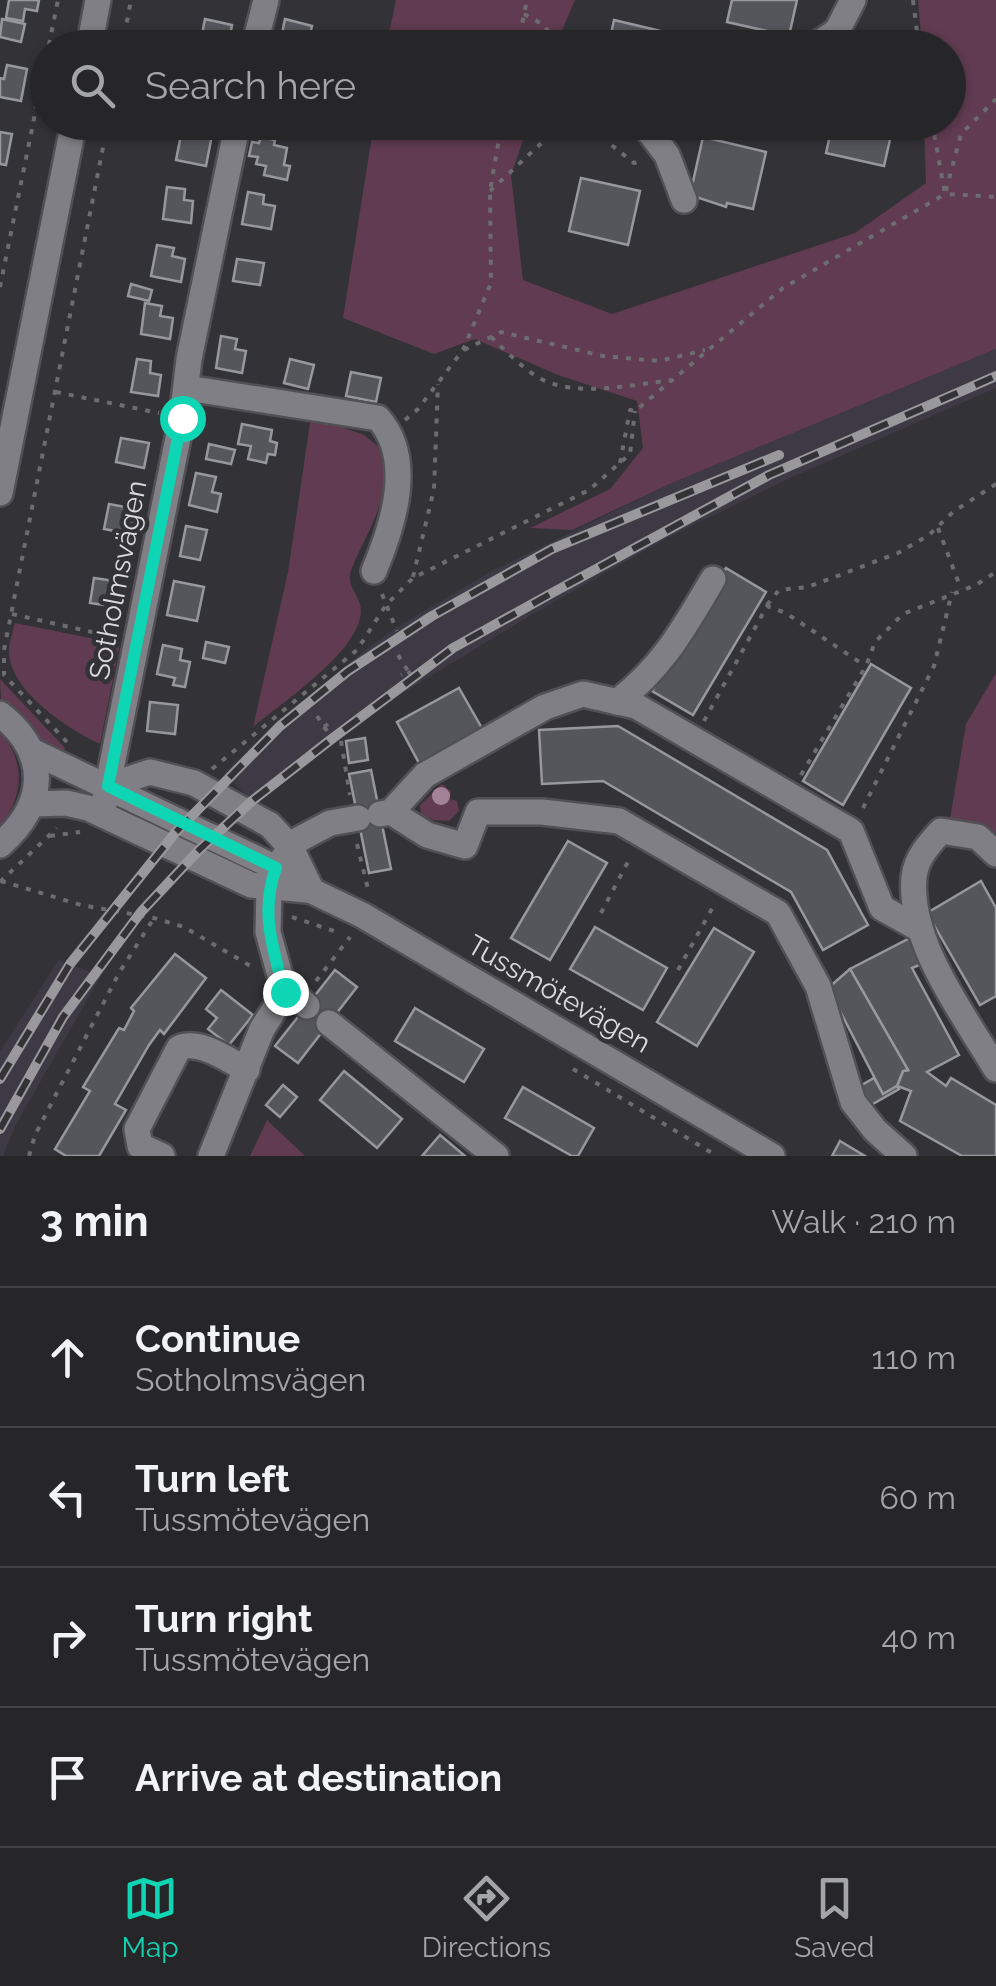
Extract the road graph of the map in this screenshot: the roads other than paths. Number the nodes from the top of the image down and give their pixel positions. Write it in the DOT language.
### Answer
graph roads {
  1 [pos="98,0"];
  2 [pos="266,0"];
  3 [pos="853,0"];
  4 [pos="92,30"];
  5 [pos="258,30"];
  6 [pos="838,30"];
  7 [pos="70,140"];
  8 [pos="234,140"];
  9 [pos="662,140"];
  10 [pos="684,200"];
  11 [pos="187,388"];
  12 [pos="0,494"];
  13 [pos="374,571"];
  14 [pos="713,579"];
  15 [pos="617,702"];
  16 [pos="0,714"];
  17 [pos="34,752"];
  18 [pos="108,786"];
  19 [pos="33,804"];
  20 [pos="376,815"];
  21 [pos="94,823"];
  22 [pos="0,846"];
  23 [pos="996,854"];
  24 [pos="275,878"];
  25 [pos="918,928"];
  26 [pos="329,1023"];
  27 [pos="996,1069"];
  28 [pos="248,1070"];
  29 [pos="162,1156"];
  30 [pos="211,1156"];
  31 [pos="496,1156"];
  32 [pos="772,1156"];
  33 [pos="904,1156"];
  1 -- 4 [label="street"];
  2 -- 5 [label="street"];
  3 -- 6 [label="street"];
  7 -- 12 [label="street"];
  8 -- 11 [label="street, Sotholmsvägen"];
  9 -- 10 [label="street"];
  11 -- 13 [label="street"];
  11 -- 18 [label="street, Sotholmsvägen"];
  14 -- 15 [label="street"];
  15 -- 20 [label="street"];
  15 -- 25 [label="street"];
  16 -- 17 [label="street"];
  17 -- 18 [label="street, Tussmötevägen"];
  17 -- 19 [label="street"];
  18 -- 21 [label="street, Sotholmsvägen"];
  18 -- 24 [label="street, Tussmötevägen"];
  18 -- 24 [label="street"];
  19 -- 21 [label="street, Tussmötevägen"];
  19 -- 22 [label="street"];
  20 -- 24 [label="street"];
  20 -- 33 [label="street"];
  21 -- 24 [label="street, Tussmötevägen"];
  23 -- 25 [label="street"];
  24 -- 28 [label="street"];
  24 -- 32 [label="street, Tussmötevägen"];
  25 -- 27 [label="street"];
  26 -- 31 [label="street"];
  28 -- 29 [label="street"];
  28 -- 30 [label="street"];
}
